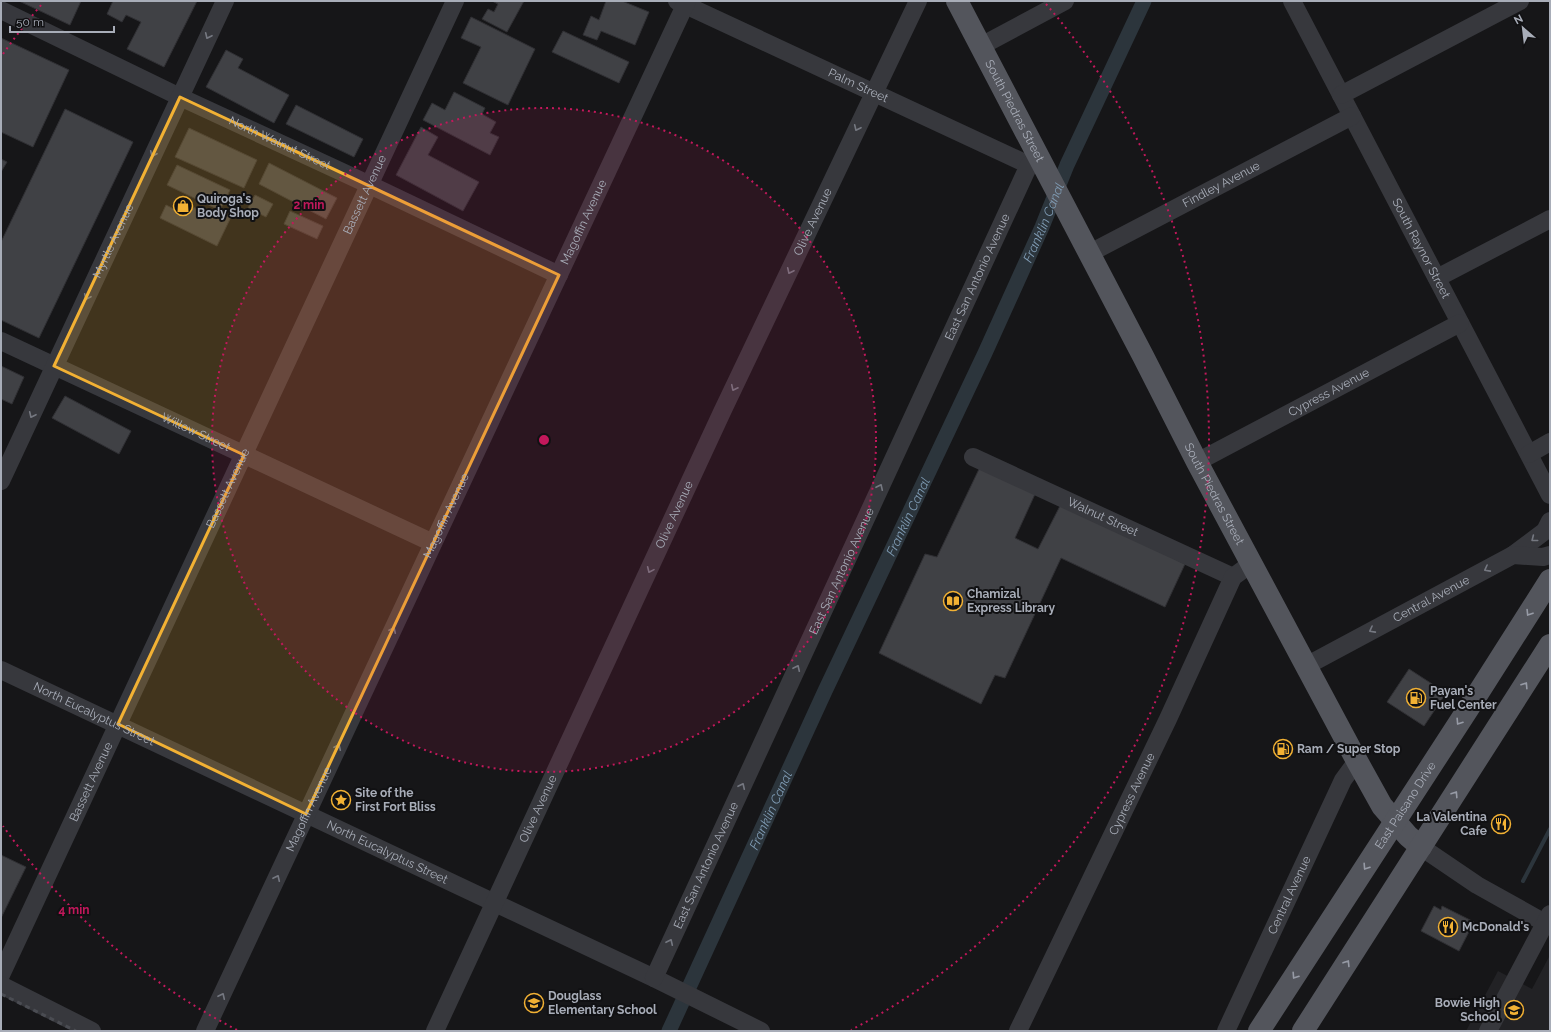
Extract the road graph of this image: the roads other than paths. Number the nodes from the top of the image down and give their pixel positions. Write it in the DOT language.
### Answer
graph roads {
  1 [pos="225,1"];
  2 [pos="456,1"];
  3 [pos="918,1"];
  4 [pos="958,1"];
  5 [pos="1065,1"];
  6 [pos="1292,1"];
  7 [pos="1520,1"];
  8 [pos="683,2"];
  9 [pos="1,10"];
  10 [pos="981,46"];
  11 [pos="873,92"];
  12 [pos="1341,95"];
  13 [pos="180,97"];
  14 [pos="1352,116"];
  15 [pos="1039,167"];
  16 [pos="370,185"];
  17 [pos="1550,219"];
  18 [pos="1090,253"];
  19 [pos="559,275"];
  20 [pos="1437,278"];
  21 [pos="1460,323"];
  22 [pos="1,341"];
  23 [pos="54,366"];
  24 [pos="1550,442"];
  25 [pos="1529,454"];
  26 [pos="244,455"];
  27 [pos="973,457"];
  28 [pos="1197,462"];
  29 [pos="1,481"];
  30 [pos="1550,495"];
  31 [pos="1550,521"];
  32 [pos="433,543"];
  33 [pos="1513,555"];
  34 [pos="1550,555"];
  35 [pos="1252,563"];
  36 [pos="1233,577"];
  37 [pos="1550,580"];
  38 [pos="1550,645"];
  39 [pos="1306,666"];
  40 [pos="1,670"];
  41 [pos="118,724"];
  42 [pos="1357,760"];
  43 [pos="306,814"];
  44 [pos="1395,822"];
  45 [pos="1421,847"];
  46 [pos="495,903"];
  47 [pos="1548,918"];
  48 [pos="1,976"];
  49 [pos="662,982"];
  50 [pos="1,985"];
  51 [pos="92,1031"];
  52 [pos="205,1031"];
  53 [pos="435,1031"];
  54 [pos="761,1031"];
  55 [pos="1018,1031"];
  56 [pos="1226,1031"];
  57 [pos="1259,1031"];
  58 [pos="1303,1031"];
  59 [pos="1488,1031"];
  1 -- 13 [label="street, Myrtle Avenue, one-way"];
  2 -- 16 [label="street, Bassett Avenue"];
  3 -- 11 [label="street, Olive Avenue"];
  4 -- 10 [label="main road, South Piedras Street"];
  5 -- 10 [label="street"];
  6 -- 12 [label="street, South Raynor Street"];
  7 -- 12 [label="street"];
  8 -- 11 [label="street, Palm Street"];
  8 -- 19 [label="street, Magoffin Avenue"];
  9 -- 13 [label="street, North Walnut Street"];
  10 -- 15 [label="main road, South Piedras Street"];
  11 -- 15 [label="street, Palm Street"];
  11 -- 46 [label="street, Olive Avenue, one-way"];
  12 -- 14 [label="street, South Raynor Street"];
  13 -- 16 [label="street, North Walnut Street"];
  13 -- 23 [label="street, Myrtle Avenue, one-way"];
  14 -- 18 [label="street, Findley Avenue"];
  14 -- 20 [label="street, South Raynor Street"];
  15 -- 18 [label="main road, South Piedras Street"];
  49 -- 15 [label="street, East San Antonio Avenue, one-way"];
  16 -- 19 [label="street, North Walnut Street"];
  16 -- 26 [label="street, Bassett Avenue"];
  17 -- 20 [label="street"];
  18 -- 28 [label="main road, South Piedras Street"];
  19 -- 32 [label="street, Magoffin Avenue"];
  20 -- 21 [label="street, South Raynor Street"];
  21 -- 25 [label="street, South Raynor Street"];
  21 -- 28 [label="street, Cypress Avenue"];
  22 -- 23 [label="street, Willow Street"];
  23 -- 26 [label="street, Willow Street"];
  23 -- 29 [label="street, Myrtle Avenue, one-way"];
  24 -- 25 [label="street"];
  25 -- 30 [label="street, South Raynor Street"];
  26 -- 32 [label="street, Willow Street"];
  26 -- 41 [label="street, Bassett Avenue"];
  27 -- 36 [label="street, Walnut Street"];
  28 -- 35 [label="main road, South Piedras Street"];
  31 -- 33 [label="street, Central Avenue, one-way"];
  43 -- 32 [label="street, Magoffin Avenue, one-way"];
  33 -- 34 [label="street"];
  33 -- 39 [label="street, Central Avenue, one-way"];
  35 -- 36 [label="street, Cypress Avenue"];
  35 -- 39 [label="main road, South Piedras Street"];
  36 -- 55 [label="street, Cypress Avenue"];
  37 -- 44 [label="main road, East Paisano Drive, one-way"];
  45 -- 38 [label="main road, one-way"];
  39 -- 42 [label="main road, South Piedras Street"];
  40 -- 41 [label="street, North Eucalyptus Street"];
  41 -- 43 [label="street, North Eucalyptus Street"];
  41 -- 48 [label="street, Bassett Avenue"];
  42 -- 44 [label="main road, South Piedras Street"];
  42 -- 56 [label="street, Central Avenue"];
  43 -- 46 [label="street, North Eucalyptus Street"];
  52 -- 43 [label="street, Magoffin Avenue, one-way"];
  44 -- 45 [label="main road, South Piedras Street"];
  44 -- 57 [label="main road, East Paisano Drive, one-way"];
  45 -- 47 [label="street, South Piedras Street"];
  58 -- 45 [label="main road, one-way"];
  46 -- 49 [label="street, North Eucalyptus Street"];
  46 -- 53 [label="street, Olive Avenue"];
  47 -- 59 [label="street"];
  49 -- 54 [label="street, North Eucalyptus Street"];
  50 -- 51 [label="street"];
}
